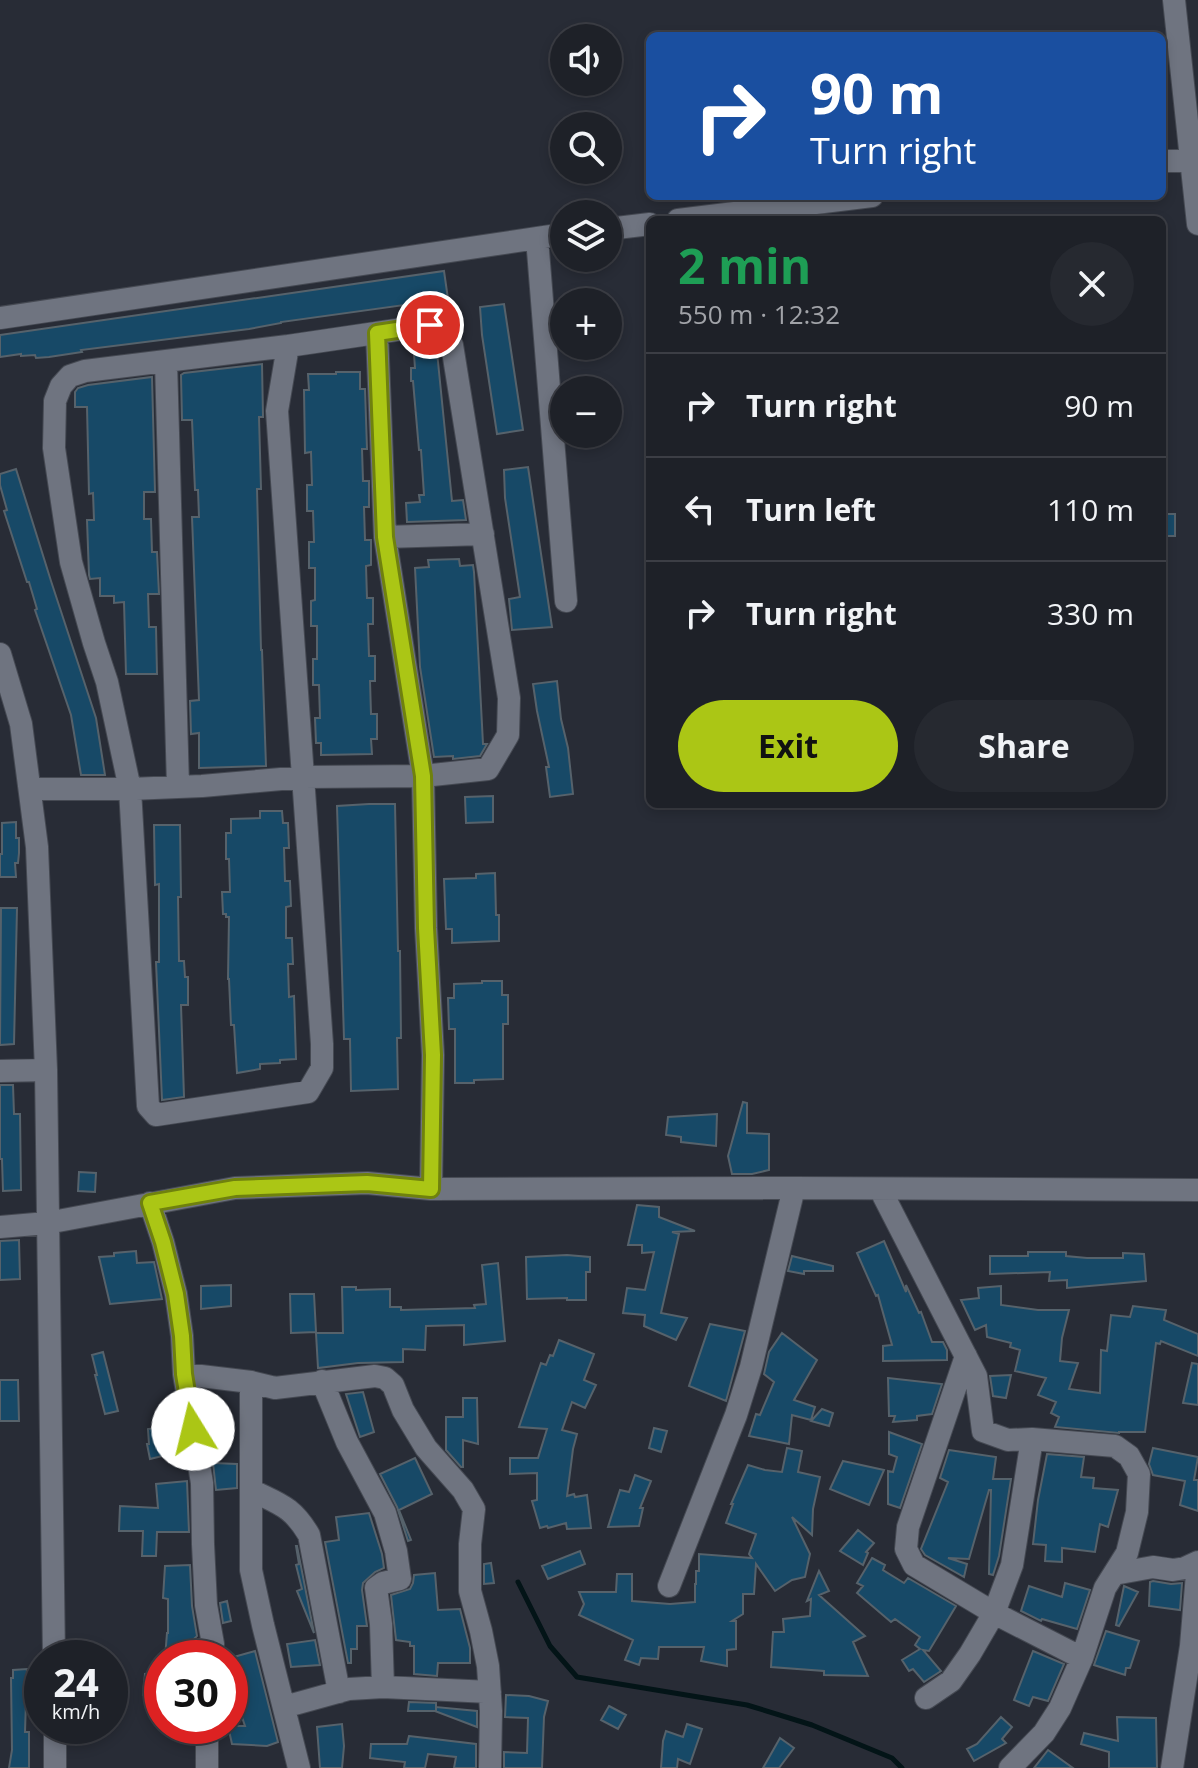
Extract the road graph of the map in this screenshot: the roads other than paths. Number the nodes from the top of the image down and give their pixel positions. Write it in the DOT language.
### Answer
graph roads {
  1 [pos="1174,0"];
  2 [pos="1166,161"];
  3 [pos="1190,161"];
  4 [pos="840,200"];
  5 [pos="710,216"];
  6 [pos="646,224"];
  7 [pos="1198,224"];
  8 [pos="622,227"];
  9 [pos="550,236"];
  10 [pos="537,238"];
  11 [pos="0,318"];
  12 [pos="377,333"];
  13 [pos="288,346"];
  14 [pos="166,362"];
  15 [pos="483,534"];
  16 [pos="385,537"];
  17 [pos="566,601"];
  18 [pos="0,654"];
  19 [pos="423,776"];
  20 [pos="304,777"];
  21 [pos="178,786"];
  22 [pos="30,789"];
  23 [pos="130,789"];
  24 [pos="46,1070"];
  25 [pos="0,1071"];
  26 [pos="794,1188"];
  27 [pos="431,1189"];
  28 [pos="880,1189"];
  29 [pos="1198,1190"];
  30 [pos="150,1203"];
  31 [pos="47,1223"];
  32 [pos="0,1227"];
  33 [pos="966,1356"];
  34 [pos="184,1374"];
  35 [pos="322,1381"];
  36 [pos="251,1382"];
  37 [pos="1032,1439"];
  38 [pos="251,1490"];
  39 [pos="1114,1574"];
  40 [pos="669,1586"];
  41 [pos="994,1613"];
  42 [pos="54,1640"];
  43 [pos="212,1640"];
  44 [pos="1082,1658"];
  45 [pos="383,1687"];
  46 [pos="339,1692"];
  47 [pos="490,1692"];
  48 [pos="926,1698"];
  49 [pos="284,1707"];
  50 [pos="55,1744"];
  51 [pos="207,1744"];
  52 [pos="55,1768"];
  53 [pos="207,1768"];
  54 [pos="299,1768"];
  55 [pos="490,1768"];
  56 [pos="1010,1768"];
  57 [pos="1172,1768"];
  1 -- 3 [label="street"];
  2 -- 3 [label="street"];
  3 -- 7 [label="street"];
  4 -- 5 [label="street"];
  6 -- 8 [label="street"];
  9 -- 10 [label="street"];
  10 -- 11 [label="street"];
  10 -- 17 [label="street"];
  12 -- 13 [label="street"];
  12 -- 15 [label="street"];
  12 -- 16 [label="street"];
  13 -- 14 [label="street"];
  13 -- 20 [label="street"];
  14 -- 21 [label="street"];
  14 -- 23 [label="street"];
  15 -- 16 [label="street"];
  15 -- 19 [label="street"];
  16 -- 19 [label="street"];
  18 -- 22 [label="street"];
  19 -- 20 [label="street"];
  19 -- 27 [label="street"];
  20 -- 21 [label="street"];
  20 -- 23 [label="street"];
  21 -- 23 [label="street"];
  22 -- 23 [label="street"];
  22 -- 24 [label="street"];
  24 -- 25 [label="street"];
  24 -- 31 [label="street"];
  26 -- 27 [label="street"];
  26 -- 28 [label="street"];
  26 -- 40 [label="street"];
  27 -- 30 [label="street"];
  28 -- 29 [label="street"];
  28 -- 33 [label="street"];
  30 -- 31 [label="street"];
  30 -- 34 [label="street"];
  31 -- 32 [label="street"];
  31 -- 42 [label="street"];
  33 -- 37 [label="street"];
  33 -- 41 [label="street"];
  34 -- 36 [label="street"];
  34 -- 43 [label="street"];
  35 -- 36 [label="street"];
  35 -- 45 [label="street"];
  35 -- 47 [label="street"];
  36 -- 38 [label="street"];
  37 -- 39 [label="street"];
  37 -- 41 [label="street"];
  38 -- 46 [label="street"];
  38 -- 49 [label="street"];
  39 -- 44 [label="street"];
  39 -- 57 [label="street"];
  41 -- 44 [label="street"];
  41 -- 48 [label="street"];
  44 -- 56 [label="street"];
  45 -- 46 [label="street"];
  45 -- 47 [label="street"];
  46 -- 49 [label="street"];
  47 -- 55 [label="street"];
  49 -- 54 [label="street"];
  50 -- 52 [label="street"];
  51 -- 53 [label="street"];
}
